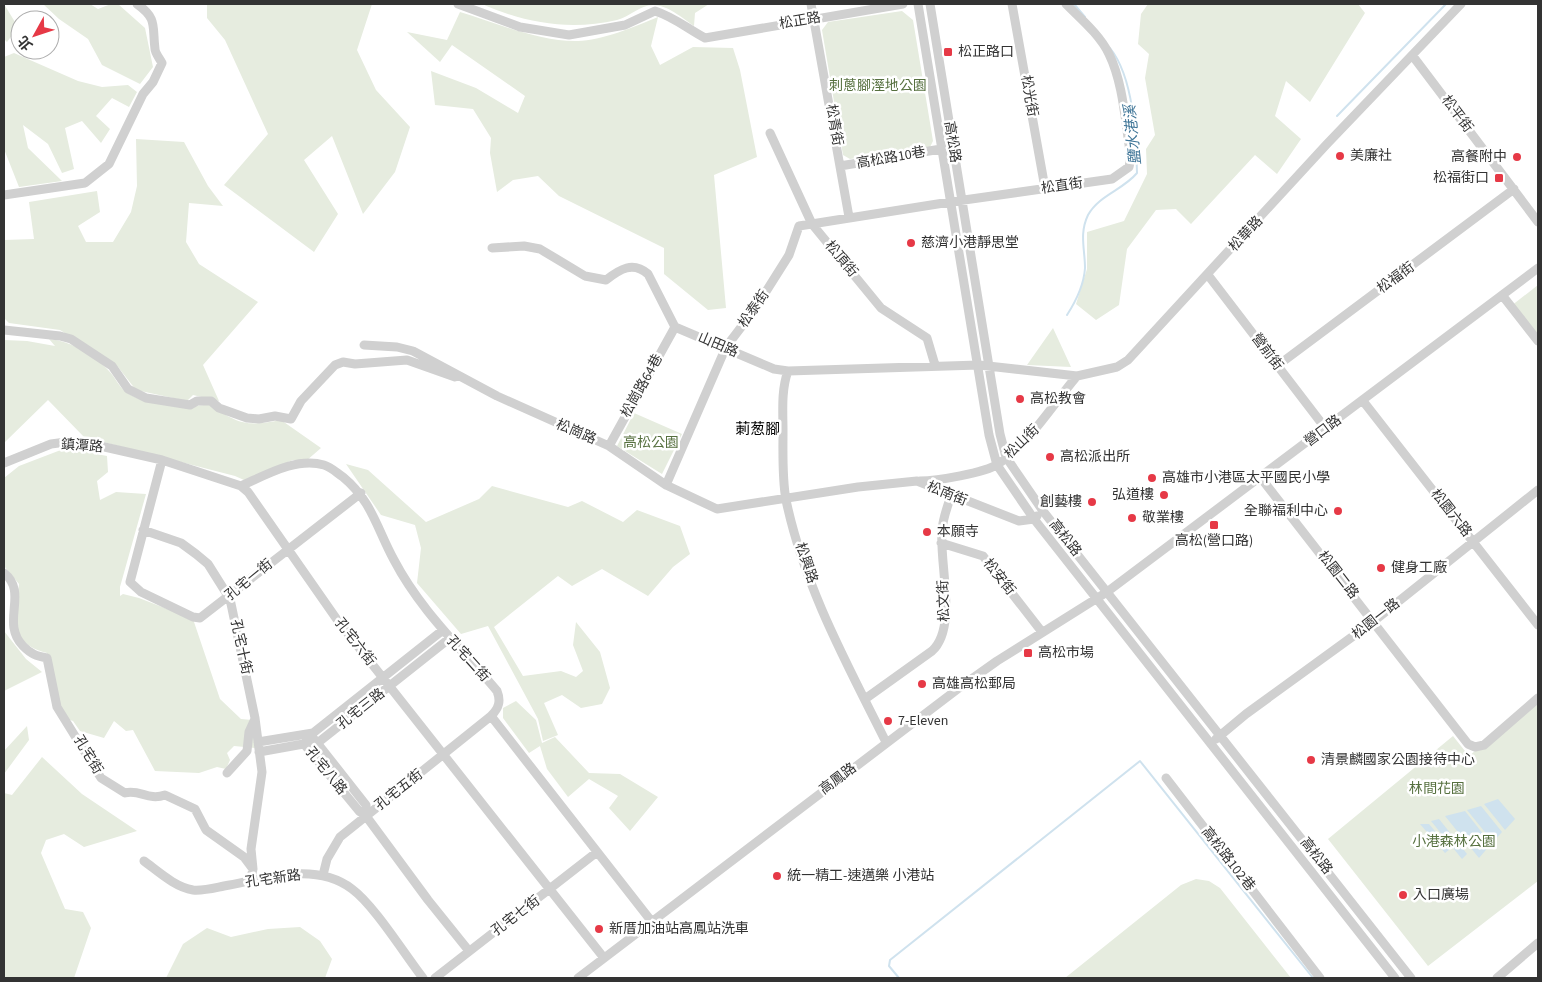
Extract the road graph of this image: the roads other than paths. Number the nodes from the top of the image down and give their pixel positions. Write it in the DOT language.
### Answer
graph roads {
  1 [pos="137,4"];
  2 [pos="458,4"];
  3 [pos="811,4"];
  4 [pos="903,4"];
  5 [pos="918,4"];
  6 [pos="930,4"];
  7 [pos="1012,4"];
  8 [pos="1066,4"];
  9 [pos="1461,4"];
  10 [pos="815,19"];
  11 [pos="1412,55"];
  12 [pos="770,133"];
  13 [pos="941,149"];
  14 [pos="840,166"];
  15 [pos="1045,188"];
  16 [pos="1514,189"];
  17 [pos="4,195"];
  18 [pos="962,200"];
  19 [pos="950,202"];
  20 [pos="849,217"];
  21 [pos="1538,222"];
  22 [pos="812,224"];
  23 [pos="492,248"];
  24 [pos="1538,268"];
  25 [pos="1208,275"];
  26 [pos="1502,295"];
  27 [pos="675,327"];
  28 [pos="4,330"];
  29 [pos="1538,341"];
  30 [pos="364,345"];
  31 [pos="726,347"];
  32 [pos="935,365"];
  33 [pos="979,365"];
  34 [pos="989,366"];
  35 [pos="1277,366"];
  36 [pos="788,371"];
  37 [pos="1078,376"];
  38 [pos="463,378"];
  39 [pos="1363,401"];
  40 [pos="1326,428"];
  41 [pos="609,446"];
  42 [pos="1006,457"];
  43 [pos="162,460"];
  44 [pos="4,463"];
  45 [pos="997,465"];
  46 [pos="1261,478"];
  47 [pos="917,482"];
  48 [pos="666,485"];
  49 [pos="241,486"];
  50 [pos="1538,490"];
  51 [pos="361,493"];
  52 [pos="951,496"];
  53 [pos="786,498"];
  54 [pos="1044,511"];
  55 [pos="1034,519"];
  56 [pos="143,530"];
  57 [pos="1472,541"];
  58 [pos="941,543"];
  59 [pos="288,549"];
  60 [pos="4,573"];
  61 [pos="1107,592"];
  62 [pos="228,596"];
  63 [pos="1096,600"];
  64 [pos="1374,621"];
  65 [pos="1538,625"];
  66 [pos="1042,632"];
  67 [pos="447,634"];
  68 [pos="383,678"];
  69 [pos="390,687"];
  70 [pos="1538,698"];
  71 [pos="865,699"];
  72 [pos="491,716"];
  73 [pos="255,718"];
  74 [pos="1220,735"];
  75 [pos="314,738"];
  76 [pos="258,742"];
  77 [pos="886,742"];
  78 [pos="1210,743"];
  79 [pos="304,744"];
  80 [pos="260,752"];
  81 [pos="443,755"];
  82 [pos="227,773"];
  83 [pos="1166,778"];
  84 [pos="366,816"];
  85 [pos="597,852"];
  86 [pos="144,862"];
  87 [pos="253,869"];
  88 [pos="322,875"];
  89 [pos="250,882"];
  90 [pos="550,891"];
  91 [pos="652,922"];
  92 [pos="1538,943"];
  93 [pos="469,951"];
  94 [pos="604,958"];
  95 [pos="423,978"];
  96 [pos="434,978"];
  97 [pos="578,978"];
  98 [pos="1320,978"];
  99 [pos="1395,978"];
  100 [pos="1411,978"];
  101 [pos="1497,978"];
  1 -- 17 [label="street"];
  2 -- 10 [label="street, 松正路"];
  3 -- 10 [label="street, 松青街"];
  4 -- 10 [label="street, 松正路"];
  5 -- 13 [label="street, 高松路"];
  6 -- 18 [label="street, 高松路"];
  7 -- 15 [label="street, 松光街"];
  8 -- 15 [label="street, 松直街"];
  9 -- 11 [label="street, 松華路"];
  10 -- 14 [label="street, 松青街"];
  11 -- 16 [label="street, 松平街"];
  11 -- 25 [label="street, 松華路"];
  12 -- 22 [label="street, 松頂街"];
  13 -- 14 [label="street, 高松路10巷"];
  13 -- 19 [label="street, 高松路"];
  14 -- 20 [label="street, 松青街"];
  15 -- 18 [label="street, 松直街"];
  16 -- 21 [label="street, 松平街"];
  16 -- 35 [label="street, 松福街"];
  18 -- 19 [label="street, 松直街"];
  18 -- 34 [label="street, 高松路"];
  19 -- 20 [label="street, 松直街"];
  19 -- 33 [label="street, 高松路"];
  20 -- 22 [label="street, 松直街"];
  22 -- 31 [label="street, 松泰街"];
  22 -- 32 [label="street, 松頂街"];
  23 -- 27 [label="street"];
  24 -- 26 [label="street, 營口路"];
  25 -- 35 [label="street, 營前街"];
  25 -- 37 [label="street, 松華路"];
  26 -- 29 [label="street"];
  26 -- 39 [label="street, 營口路"];
  27 -- 31 [label="street, 山田路"];
  27 -- 41 [label="street, 松崗路64巷"];
  28 -- 38 [label="street"];
  30 -- 38 [label="street, 松崗路"];
  31 -- 36 [label="street, 山田路"];
  31 -- 48 [label="street, 松泰街"];
  32 -- 33 [label="street, 山田路"];
  32 -- 36 [label="street, 山田路"];
  33 -- 34 [label="street, 山田路"];
  33 -- 45 [label="street, 高松路"];
  34 -- 37 [label="street, 松華路"];
  34 -- 42 [label="street, 高松路"];
  35 -- 40 [label="street, 營前街"];
  36 -- 53 [label="street, 松興路"];
  37 -- 42 [label="street, 松山街"];
  38 -- 41 [label="street, 松崗路"];
  39 -- 40 [label="street, 營口路"];
  39 -- 57 [label="street, 松園六路"];
  40 -- 46 [label="street, 營口路"];
  41 -- 48 [label="street, 松崗路"];
  42 -- 45 [label="street, 松山街"];
  42 -- 54 [label="street, 高松路"];
  43 -- 44 [label="street, 鎮潭路"];
  43 -- 49 [label="street"];
  43 -- 56 [label="street"];
  45 -- 47 [label="street, 松山街"];
  45 -- 55 [label="street, 高松路"];
  46 -- 61 [label="street, 營口路"];
  46 -- 64 [label="street, 松園二路"];
  47 -- 52 [label="street, 松南街"];
  47 -- 53 [label="street, 松南街"];
  48 -- 53 [label="street, 松崗路"];
  49 -- 51 [label="street, 孔宅二街"];
  49 -- 59 [label="street, 孔宅六街"];
  50 -- 57 [label="street, 松園一路"];
  51 -- 59 [label="street, 孔宅一街"];
  51 -- 67 [label="street, 孔宅二街"];
  52 -- 55 [label="street, 松南街"];
  52 -- 58 [label="street, 松文街"];
  53 -- 71 [label="street, 松興路"];
  54 -- 55 [label="street"];
  54 -- 61 [label="street, 高松路"];
  55 -- 63 [label="street, 高松路"];
  56 -- 62 [label="street, 孔宅十街"];
  56 -- 62 [label="street, 孔宅一街"];
  57 -- 64 [label="street, 松園一路"];
  57 -- 65 [label="street, 松園六路"];
  58 -- 66 [label="street, 松安街"];
  58 -- 71 [label="street, 松文街"];
  59 -- 62 [label="street, 孔宅一街"];
  59 -- 68 [label="street, 孔宅六街"];
  60 -- 87 [label="street, 孔宅街"];
  61 -- 63 [label="street, 高鳳路"];
  61 -- 74 [label="street, 高松路"];
  62 -- 73 [label="street, 孔宅十街"];
  63 -- 66 [label="street, 高鳳路"];
  63 -- 78 [label="street, 高松路"];
  64 -- 70 [label="street, 松園二路"];
  64 -- 74 [label="street, 松園一路"];
  66 -- 77 [label="street, 高鳳路"];
  67 -- 68 [label="street, 孔宅三路"];
  67 -- 69 [label="street, 孔宅三路"];
  67 -- 72 [label="street, 孔宅二街"];
  68 -- 69 [label="street, 孔宅六街"];
  68 -- 75 [label="street, 孔宅三路"];
  69 -- 75 [label="street, 孔宅三路"];
  69 -- 81 [label="street, 孔宅六街"];
  71 -- 77 [label="street, 松興路"];
  72 -- 81 [label="street, 孔宅五街"];
  72 -- 85 [label="street"];
  73 -- 76 [label="street, 孔宅十街"];
  73 -- 82 [label="street"];
  74 -- 78 [label="street, 松園一路"];
  74 -- 100 [label="street, 高松路"];
  75 -- 76 [label="street, 孔宅三路"];
  75 -- 79 [label="street, 孔宅三路"];
  75 -- 84 [label="street, 孔宅八路"];
  76 -- 80 [label="street, 孔宅十街"];
  77 -- 91 [label="street, 高鳳路"];
  78 -- 99 [label="street, 高松路"];
  79 -- 80 [label="street, 孔宅三路"];
  79 -- 84 [label="street, 孔宅八路"];
  80 -- 87 [label="street, 孔宅十街"];
  81 -- 84 [label="street, 孔宅五街"];
  81 -- 90 [label="street, 孔宅六街"];
  83 -- 98 [label="street, 高松路102巷"];
  84 -- 88 [label="street, 孔宅五街"];
  84 -- 93 [label="street, 孔宅八路"];
  85 -- 90 [label="street, 孔宅七街"];
  85 -- 91 [label="street"];
  86 -- 89 [label="street, 孔宅新路"];
  87 -- 89 [label="street"];
  88 -- 89 [label="street, 孔宅新路"];
  88 -- 95 [label="street, 孔宅新路"];
  90 -- 93 [label="street, 孔宅七街"];
  90 -- 94 [label="street, 孔宅六街"];
  91 -- 94 [label="street, 高鳳路"];
  92 -- 101 [label="street"];
  93 -- 96 [label="street, 孔宅七街"];
  94 -- 97 [label="street, 高鳳路"];
}
